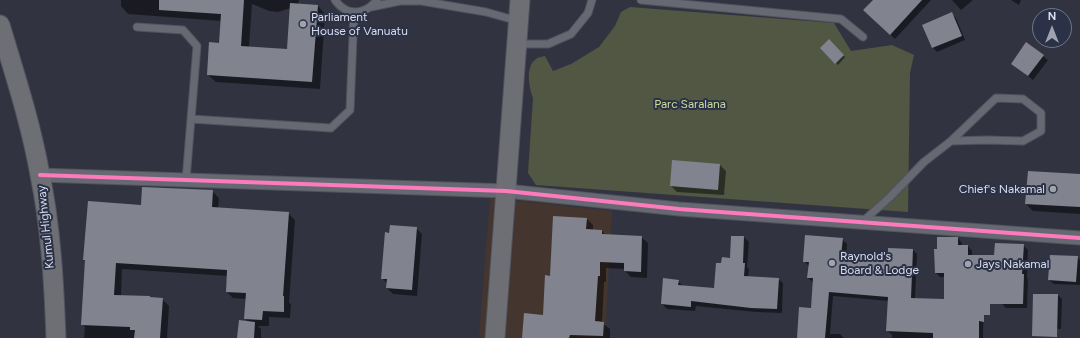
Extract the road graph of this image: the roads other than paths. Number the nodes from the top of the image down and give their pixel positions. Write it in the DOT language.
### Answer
graph roads {
  1 [pos="335,0"];
  2 [pos="377,0"];
  3 [pos="520,0"];
  4 [pos="592,0"];
  5 [pos="641,0"];
  6 [pos="448,2"];
  7 [pos="371,7"];
  8 [pos="354,12"];
  9 [pos="519,21"];
  10 [pos="0,25"];
  11 [pos="137,27"];
  12 [pos="863,37"];
  13 [pos="517,44"];
  14 [pos="191,119"];
  15 [pos="951,141"];
  16 [pos="40,175"];
  17 [pos="186,180"];
  18 [pos="506,191"];
  19 [pos="862,222"];
  20 [pos="1080,238"];
  21 [pos="56,338"];
  22 [pos="495,338"];
  1 -- 8 [label="lane"];
  2 -- 7 [label="lane"];
  3 -- 9 [label="street"];
  4 -- 13 [label="lane"];
  5 -- 12 [label="lane"];
  6 -- 7 [label="lane"];
  6 -- 9 [label="lane"];
  7 -- 8 [label="lane"];
  8 -- 14 [label="lane"];
  9 -- 13 [label="street"];
  10 -- 16 [label="street, Kumul Highway"];
  11 -- 14 [label="lane"];
  13 -- 18 [label="street"];
  14 -- 17 [label="lane"];
  15 -- 15 [label="lane"];
  15 -- 19 [label="lane"];
  16 -- 17 [label="street"];
  16 -- 21 [label="street, Kumul Highway"];
  17 -- 18 [label="street"];
  18 -- 19 [label="street"];
  18 -- 22 [label="street"];
  19 -- 20 [label="street"];
}
